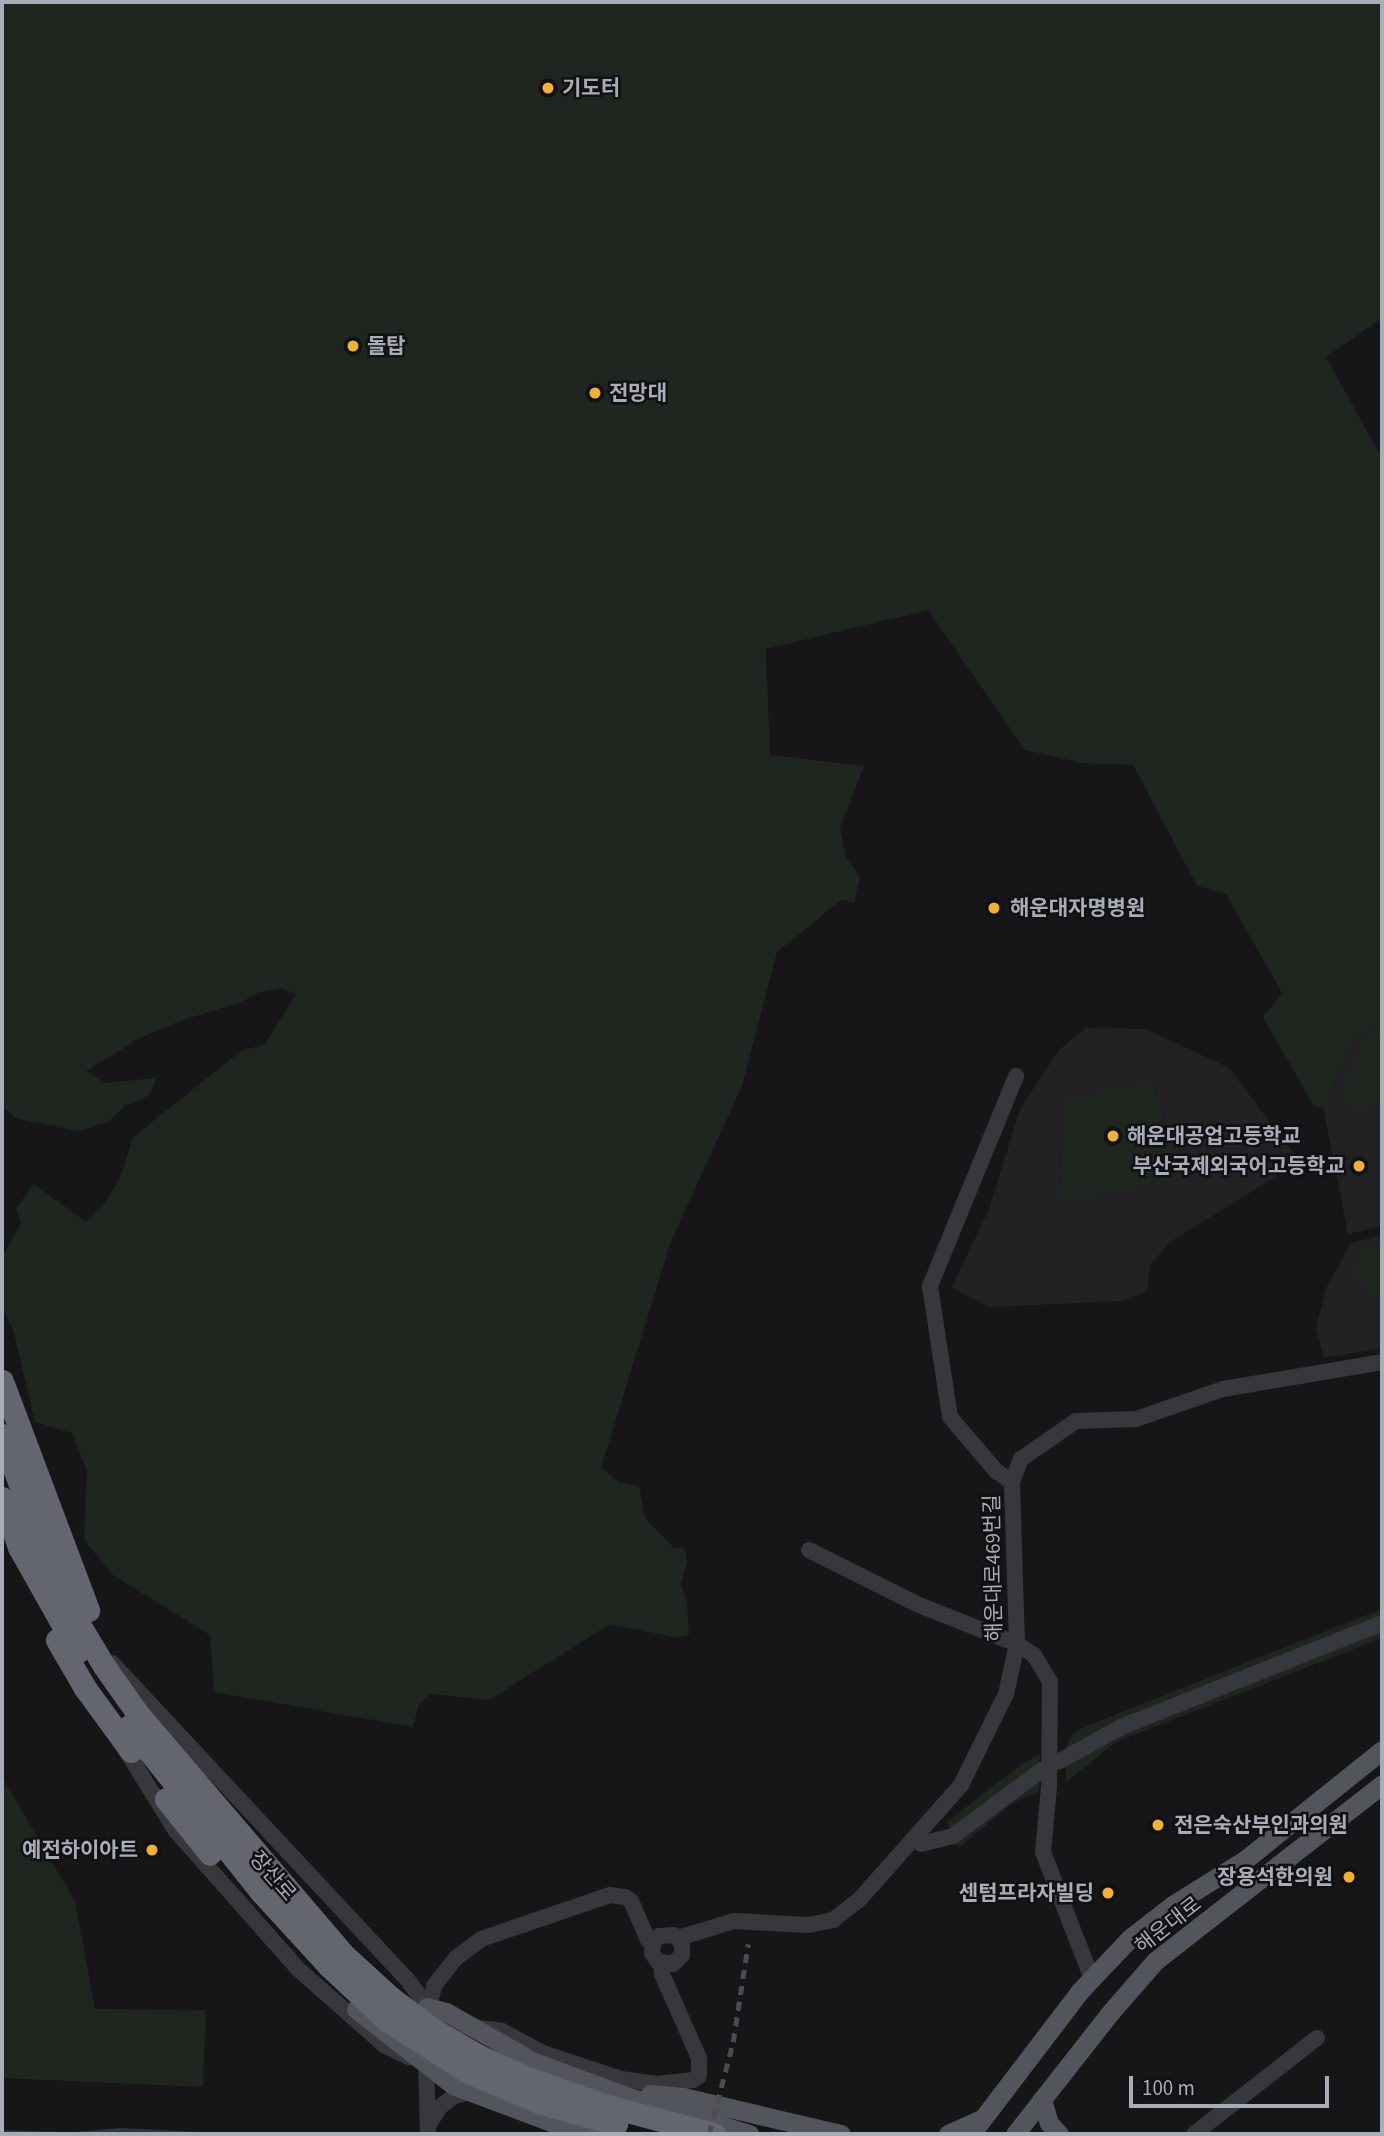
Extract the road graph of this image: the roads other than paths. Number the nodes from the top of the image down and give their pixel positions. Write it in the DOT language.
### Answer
graph roads {
  1 [pos="1017,1076"];
  2 [pos="1382,1362"];
  3 [pos="2,1381"];
  4 [pos="2,1402"];
  5 [pos="2,1435"];
  6 [pos="1012,1482"];
  7 [pos="2,1499"];
  8 [pos="2,1522"];
  9 [pos="2,1539"];
  10 [pos="809,1550"];
  11 [pos="1382,1623"];
  12 [pos="1017,1644"];
  13 [pos="102,1653"];
  14 [pos="84,1665"];
  15 [pos="1382,1750"];
  16 [pos="1058,1762"];
  17 [pos="1042,1770"];
  18 [pos="1382,1784"];
  19 [pos="921,1844"];
  20 [pos="706,1930"];
  21 [pos="678,1938"];
  22 [pos="653,1943"];
  23 [pos="682,1955"];
  24 [pos="661,1964"];
  25 [pos="1091,1979"];
  26 [pos="427,2007"];
  27 [pos="356,2009"];
  28 [pos="470,2026"];
  29 [pos="1317,2038"];
  30 [pos="427,2066"];
  31 [pos="590,2081"];
  32 [pos="472,2092"];
  33 [pos="1042,2099"];
  34 [pos="750,2113"];
  35 [pos="975,2127"];
  36 [pos="428,2130"];
  37 [pos="600,2134"];
  38 [pos="654,2134"];
  39 [pos="713,2134"];
  40 [pos="749,2134"];
  41 [pos="793,2134"];
  42 [pos="841,2134"];
  43 [pos="948,2134"];
  44 [pos="1015,2134"];
  45 [pos="1059,2134"];
  46 [pos="1194,2134"];
  1 -- 6 [label="street"];
  2 -- 6 [label="street, 해운대로469번길"];
  3 -- 26 [label="highway"];
  4 -- 13 [label="street"];
  5 -- 39 [label="highway, 장산로"];
  6 -- 12 [label="street, 해운대로469번길"];
  7 -- 38 [label="highway, 장산로"];
  8 -- 14 [label="street"];
  9 -- 27 [label="highway"];
  10 -- 12 [label="street"];
  11 -- 16 [label="street"];
  12 -- 20 [label="street, 해운대로469번길"];
  12 -- 25 [label="street"];
  13 -- 14 [label="street"];
  13 -- 26 [label="street"];
  14 -- 30 [label="street"];
  15 -- 25 [label="main road, 해운대로"];
  17 -- 19 [label="street"];
  18 -- 33 [label="main road, 해운대로"];
  20 -- 21 [label="street, 해운대로469번길"];
  20 -- 23 [label="street"];
  21 -- 22 [label="street, 해운대로469번길"];
  21 -- 23 [label="street"];
  22 -- 24 [label="street"];
  22 -- 26 [label="street"];
  23 -- 24 [label="street"];
  24 -- 28 [label="street"];
  25 -- 35 [label="main road, 해운대로"];
  26 -- 28 [label="main road"];
  26 -- 30 [label="street"];
  27 -- 30 [label="main road"];
  28 -- 31 [label="main road"];
  29 -- 46 [label="street"];
  30 -- 32 [label="main road"];
  30 -- 36 [label="street"];
  31 -- 34 [label="main road"];
  31 -- 40 [label="main road"];
  32 -- 36 [label="street"];
  32 -- 37 [label="main road"];
  33 -- 44 [label="main road, 해운대로"];
  33 -- 45 [label="main road"];
  34 -- 41 [label="main road"];
  34 -- 42 [label="main road"];
  35 -- 43 [label="main road"];
}
